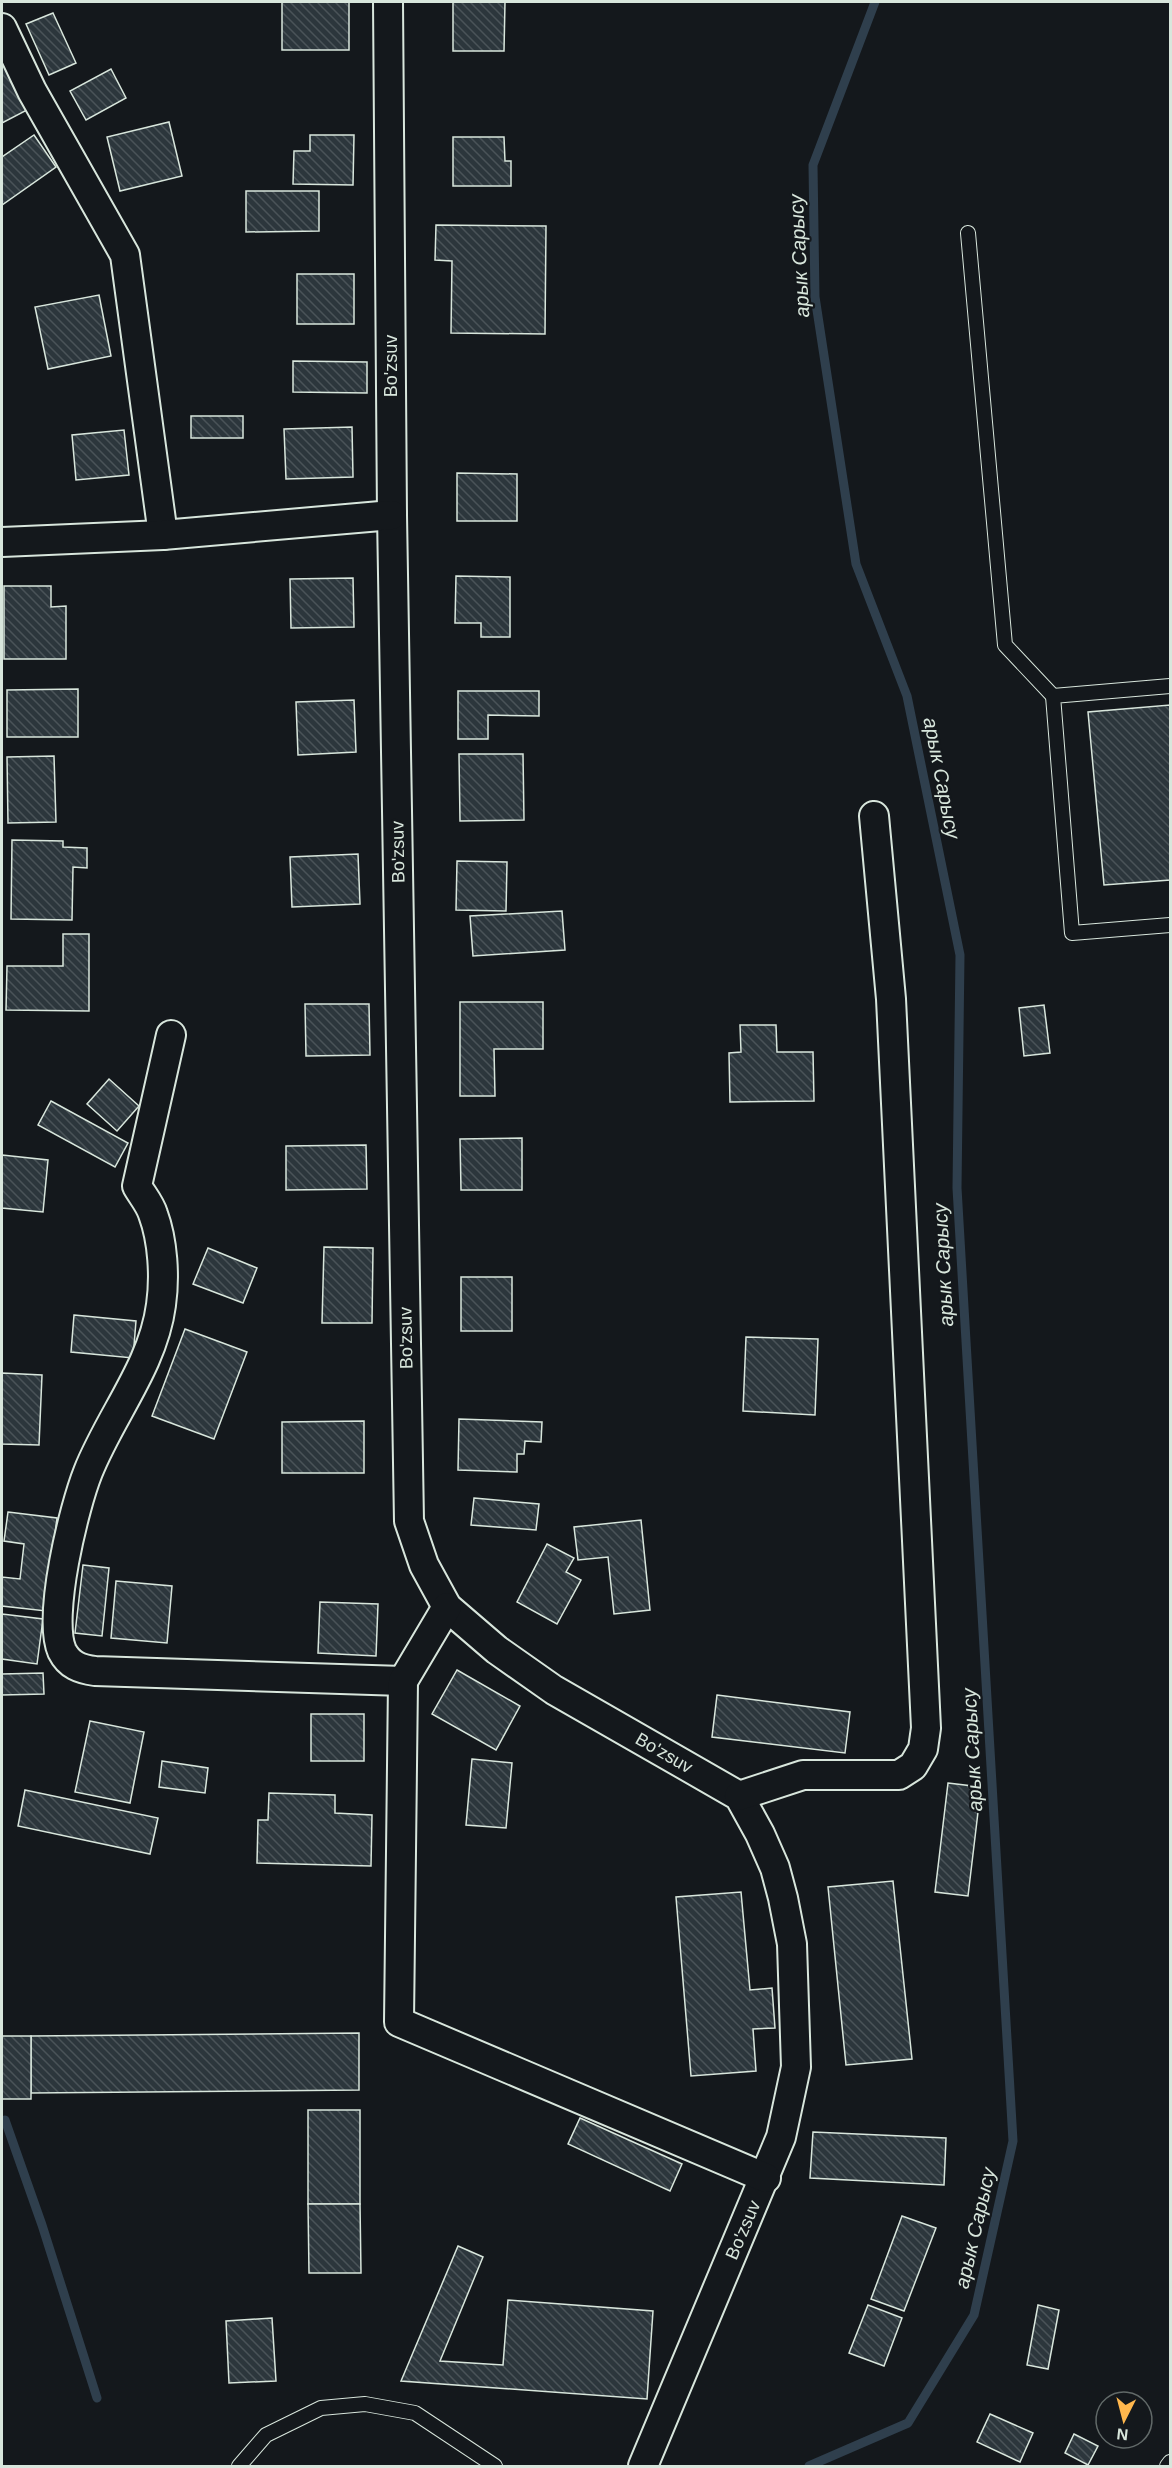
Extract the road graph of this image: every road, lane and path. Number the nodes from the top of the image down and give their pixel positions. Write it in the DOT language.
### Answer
graph roads {
  1 [pos="388,2"];
  2 [pos="2,28"];
  3 [pos="968,233"];
  4 [pos="392,515"];
  5 [pos="164,536"];
  6 [pos="2,542"];
  7 [pos="1170,686"];
  8 [pos="1053,696"];
  9 [pos="874,816"];
  10 [pos="1170,925"];
  11 [pos="171,1035"];
  12 [pos="447,1607"];
  13 [pos="403,1681"];
  14 [pos="739,1796"];
  15 [pos="766,2178"];
  16 [pos="1170,2462"];
  17 [pos="239,2466"];
  18 [pos="495,2466"];
  19 [pos="643,2466"];
  20 [pos="1167,2466"];
  1 -- 4 [label="street, Bo'zsuv"];
  2 -- 5 [label="street"];
  3 -- 8 [label="lane"];
  4 -- 5 [label="street"];
  4 -- 12 [label="street, Bo'zsuv"];
  5 -- 6 [label="street"];
  7 -- 8 [label="lane"];
  8 -- 10 [label="lane"];
  9 -- 14 [label="street"];
  11 -- 13 [label="street"];
  12 -- 13 [label="street"];
  12 -- 14 [label="street, Bo'zsuv"];
  13 -- 15 [label="street"];
  14 -- 15 [label="street, Bo'zsuv"];
  15 -- 19 [label="street, Bo'zsuv"];
  16 -- 20 [label="lane"];
  17 -- 18 [label="lane"];
}
